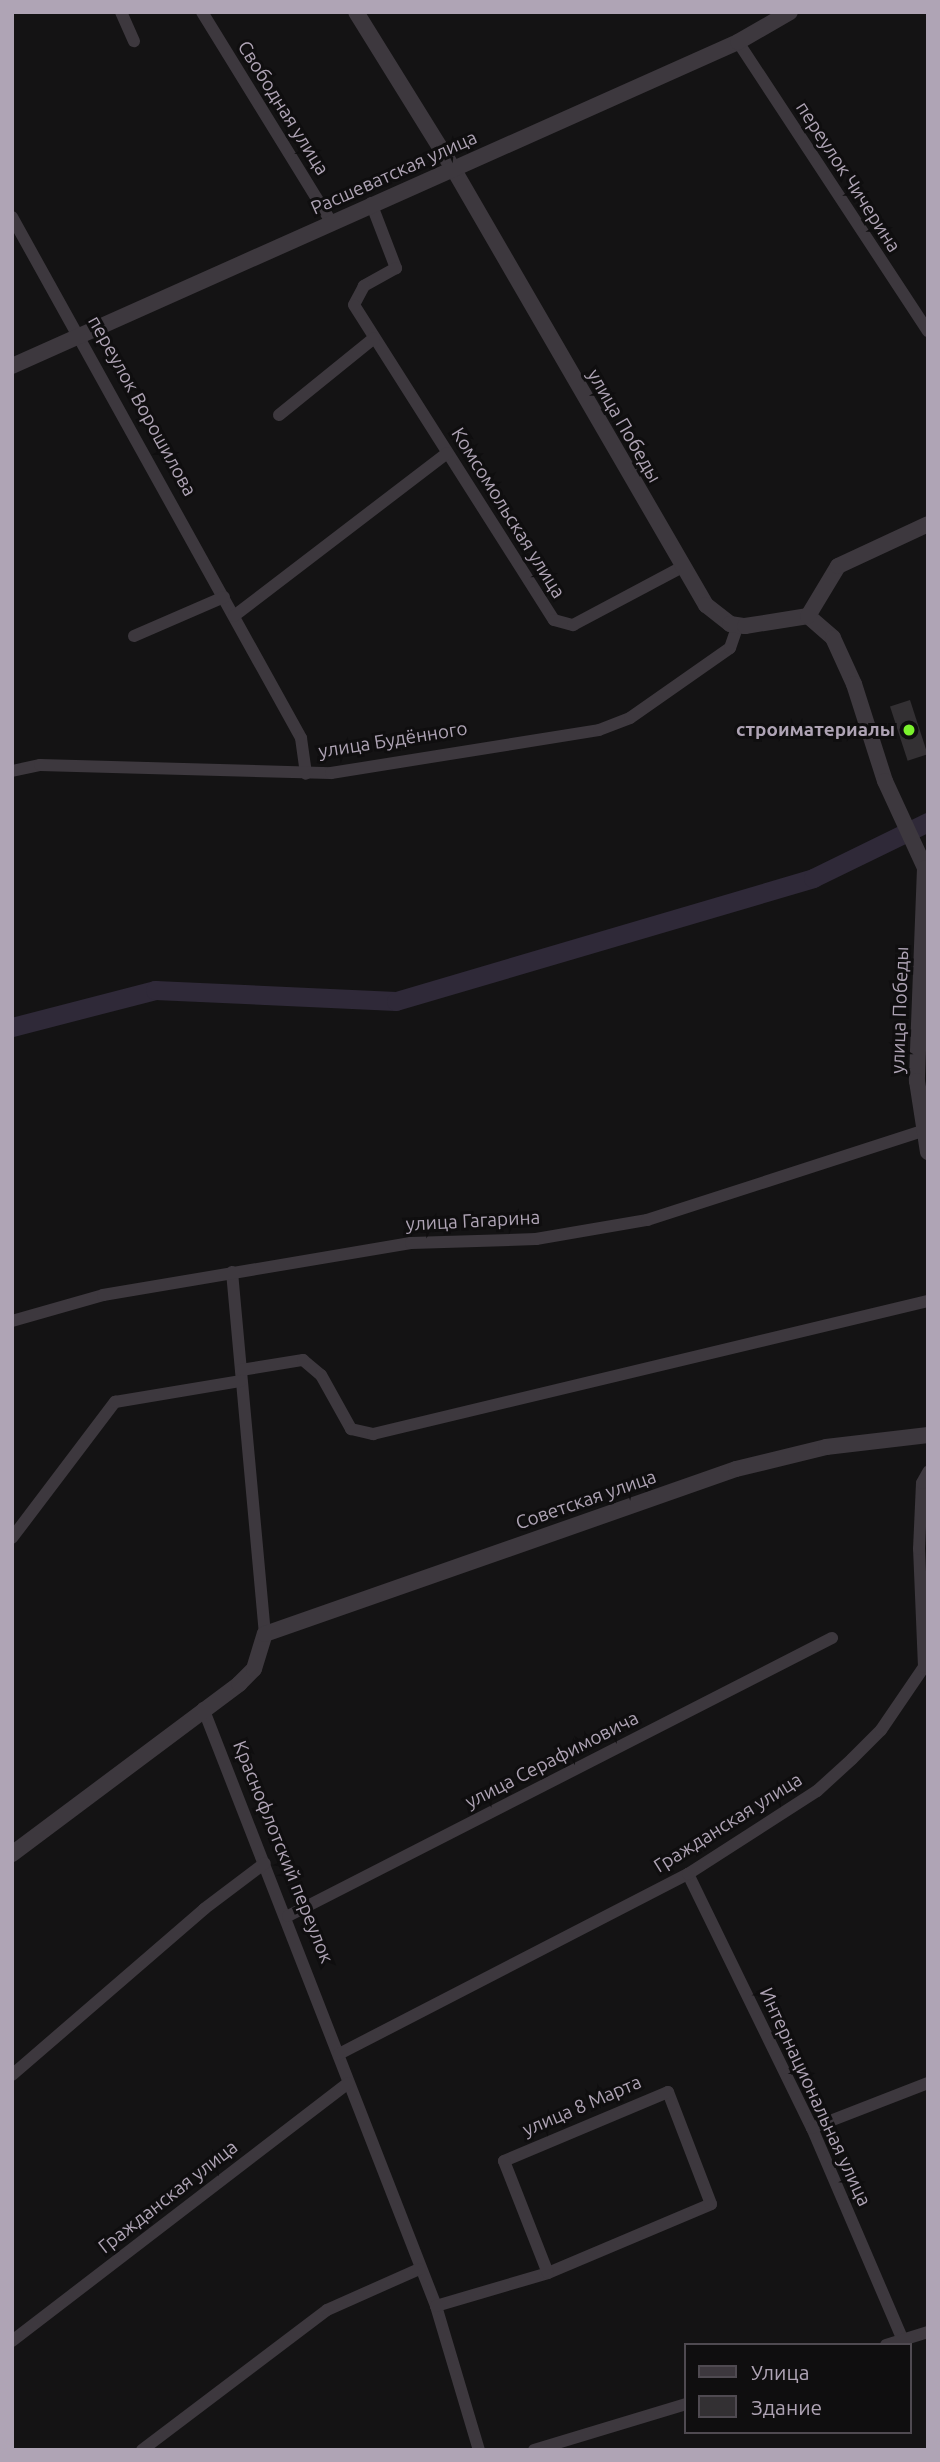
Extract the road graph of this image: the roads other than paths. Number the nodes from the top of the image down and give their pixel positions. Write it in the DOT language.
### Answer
graph roads {
  1 [pos="121,12"];
  2 [pos="202,12"];
  3 [pos="356,12"];
  4 [pos="790,12"];
  5 [pos="134,41"];
  6 [pos="738,42"];
  7 [pos="454,170"];
  8 [pos="371,203"];
  9 [pos="12,217"];
  10 [pos="332,223"];
  11 [pos="928,331"];
  12 [pos="82,335"];
  13 [pos="374,338"];
  14 [pos="12,366"];
  15 [pos="279,415"];
  16 [pos="447,453"];
  17 [pos="928,524"];
  18 [pos="684,566"];
  19 [pos="225,597"];
  20 [pos="234,616"];
  21 [pos="808,616"];
  22 [pos="738,625"];
  23 [pos="134,636"];
  24 [pos="12,771"];
  25 [pos="306,774"];
  26 [pos="924,1129"];
  27 [pos="928,1152"];
  28 [pos="232,1272"];
  29 [pos="928,1301"];
  30 [pos="12,1321"];
  31 [pos="241,1375"];
  32 [pos="928,1435"];
  33 [pos="928,1472"];
  34 [pos="12,1538"];
  35 [pos="265,1634"];
  36 [pos="832,1638"];
  37 [pos="202,1708"];
  38 [pos="12,1854"];
  39 [pos="265,1863"];
  40 [pos="688,1874"];
  41 [pos="288,1916"];
  42 [pos="339,2053"];
  43 [pos="12,2075"];
  44 [pos="348,2083"];
  45 [pos="928,2083"];
  46 [pos="811,2128"];
  47 [pos="419,2269"];
  48 [pos="548,2273"];
  49 [pos="436,2306"];
  50 [pos="928,2332"];
  51 [pos="903,2340"];
  52 [pos="12,2342"];
  53 [pos="893,2343"];
  54 [pos="684,2405"];
  55 [pos="142,2450"];
  56 [pos="479,2450"];
  57 [pos="534,2450"];
  1 -- 5 [label="street"];
  2 -- 10 [label="street, Свободная улица"];
  3 -- 7 [label="street, улица Победы"];
  4 -- 6 [label="street, Расшеватская улица"];
  6 -- 7 [label="street, Расшеватская улица"];
  6 -- 11 [label="street, переулок Чичерина"];
  7 -- 8 [label="street, Расшеватская улица"];
  7 -- 18 [label="street, улица Победы"];
  8 -- 10 [label="street, Расшеватская улица"];
  8 -- 13 [label="street, Комсомольская улица"];
  9 -- 12 [label="street, переулок Ворошилова"];
  10 -- 12 [label="street, Расшеватская улица"];
  12 -- 14 [label="street, Расшеватская улица"];
  12 -- 19 [label="street, переулок Ворошилова"];
  13 -- 15 [label="street"];
  13 -- 16 [label="street, Комсомольская улица"];
  16 -- 18 [label="street, Комсомольская улица"];
  16 -- 20 [label="street"];
  17 -- 21 [label="street"];
  18 -- 22 [label="street, улица Победы"];
  19 -- 20 [label="street, переулок Ворошилова"];
  19 -- 23 [label="street"];
  20 -- 25 [label="street, переулок Ворошилова"];
  21 -- 22 [label="street"];
  21 -- 26 [label="street, улица Победы"];
  22 -- 25 [label="street, улица Будённого"];
  24 -- 25 [label="street, улица Будённого"];
  26 -- 27 [label="street, улица Победы"];
  26 -- 28 [label="street, улица Гагарина"];
  28 -- 30 [label="street, улица Гагарина"];
  28 -- 31 [label="street"];
  29 -- 31 [label="street"];
  31 -- 34 [label="street"];
  31 -- 35 [label="street"];
  32 -- 35 [label="street, Советская улица"];
  33 -- 40 [label="street, Гражданская улица"];
  35 -- 37 [label="street"];
  36 -- 41 [label="street, улица Серафимовича"];
  37 -- 38 [label="street"];
  37 -- 39 [label="street, Краснофлотский переулок"];
  39 -- 41 [label="street, Краснофлотский переулок"];
  39 -- 43 [label="street"];
  40 -- 42 [label="street, Гражданская улица"];
  40 -- 46 [label="street, Интернациональная улица"];
  41 -- 42 [label="street, Краснофлотский переулок"];
  42 -- 44 [label="street, Краснофлотский переулок"];
  44 -- 47 [label="street, Краснофлотский переулок"];
  44 -- 52 [label="street, Гражданская улица"];
  45 -- 46 [label="street"];
  46 -- 51 [label="street, Интернациональная улица"];
  47 -- 49 [label="street, Краснофлотский переулок"];
  47 -- 55 [label="street"];
  48 -- 48 [label="street, улица 8 Марта"];
  48 -- 49 [label="street, улица 8 Марта"];
  49 -- 56 [label="street, Краснофлотский переулок"];
  50 -- 51 [label="street"];
  51 -- 53 [label="street"];
  54 -- 57 [label="street"];
}
